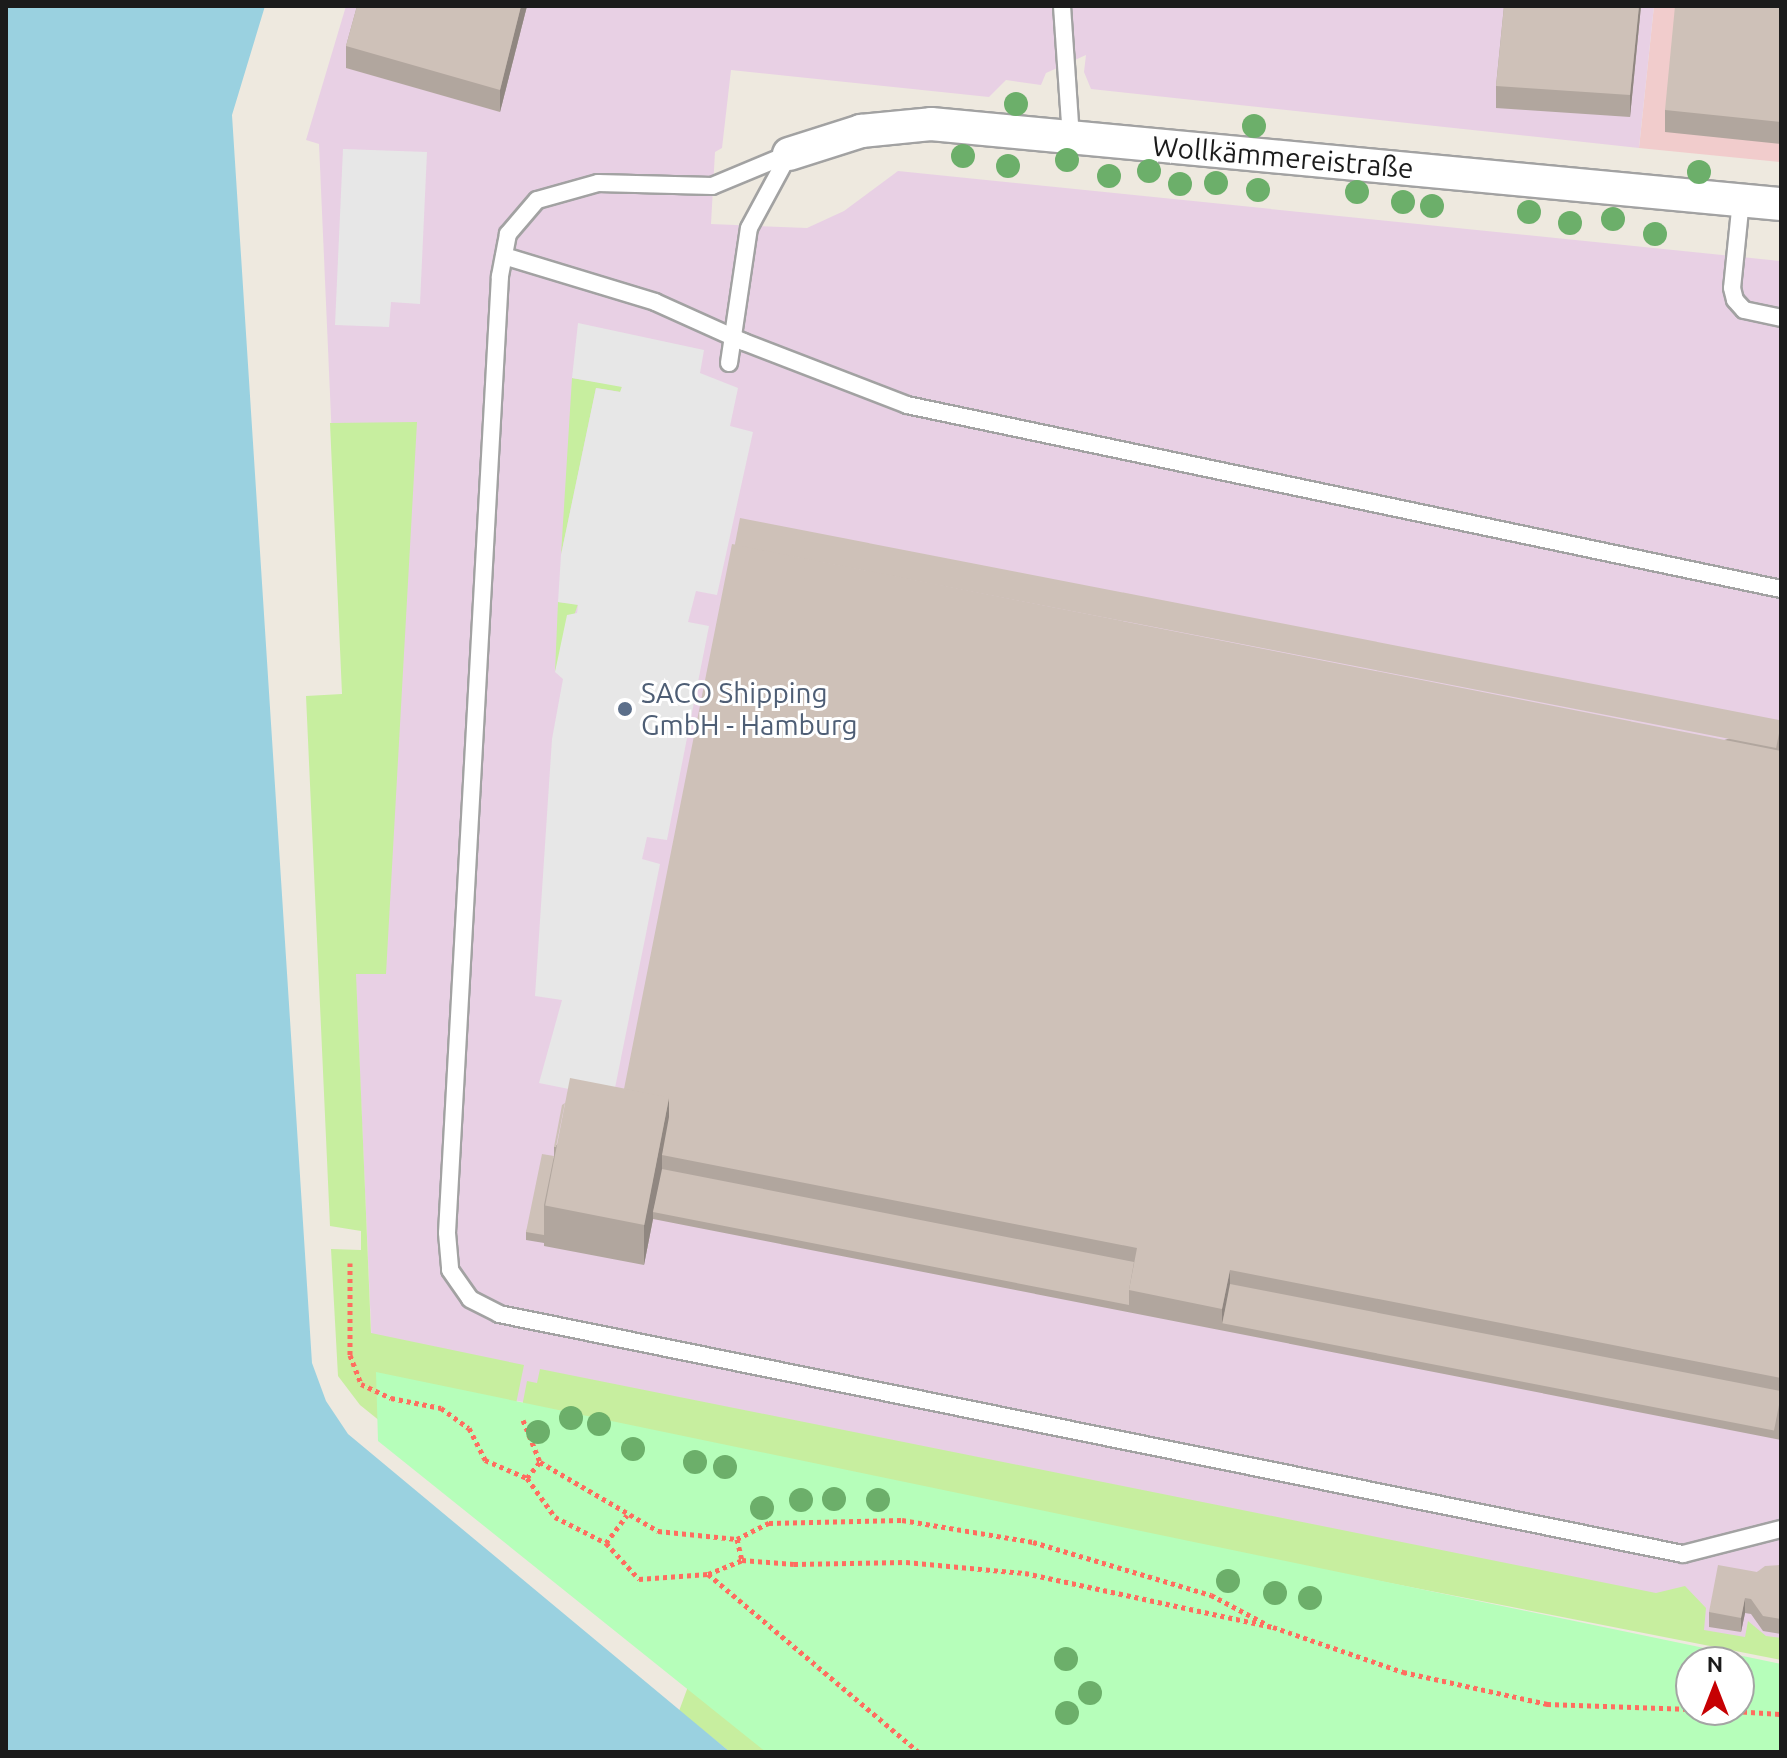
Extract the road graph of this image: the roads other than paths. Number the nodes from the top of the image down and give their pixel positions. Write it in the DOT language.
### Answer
graph roads {
  1 [pos="1062,6"];
  2 [pos="1071,137"];
  3 [pos="789,154"];
  4 [pos="1741,200"];
  5 [pos="1781,204"];
  6 [pos="504,256"];
  7 [pos="1781,318"];
  8 [pos="733,337"];
  9 [pos="729,363"];
  10 [pos="1781,589"];
  11 [pos="1781,1529"];
  1 -- 2 [label="lane"];
  2 -- 3 [label="street, Wollkämmereistraße"];
  2 -- 4 [label="street, Wollkämmereistraße"];
  3 -- 6 [label="lane"];
  3 -- 8 [label="lane"];
  4 -- 5 [label="street, Wollkämmereistraße"];
  4 -- 7 [label="lane"];
  6 -- 8 [label="lane"];
  6 -- 11 [label="lane"];
  8 -- 9 [label="lane"];
  8 -- 10 [label="lane"];
}
